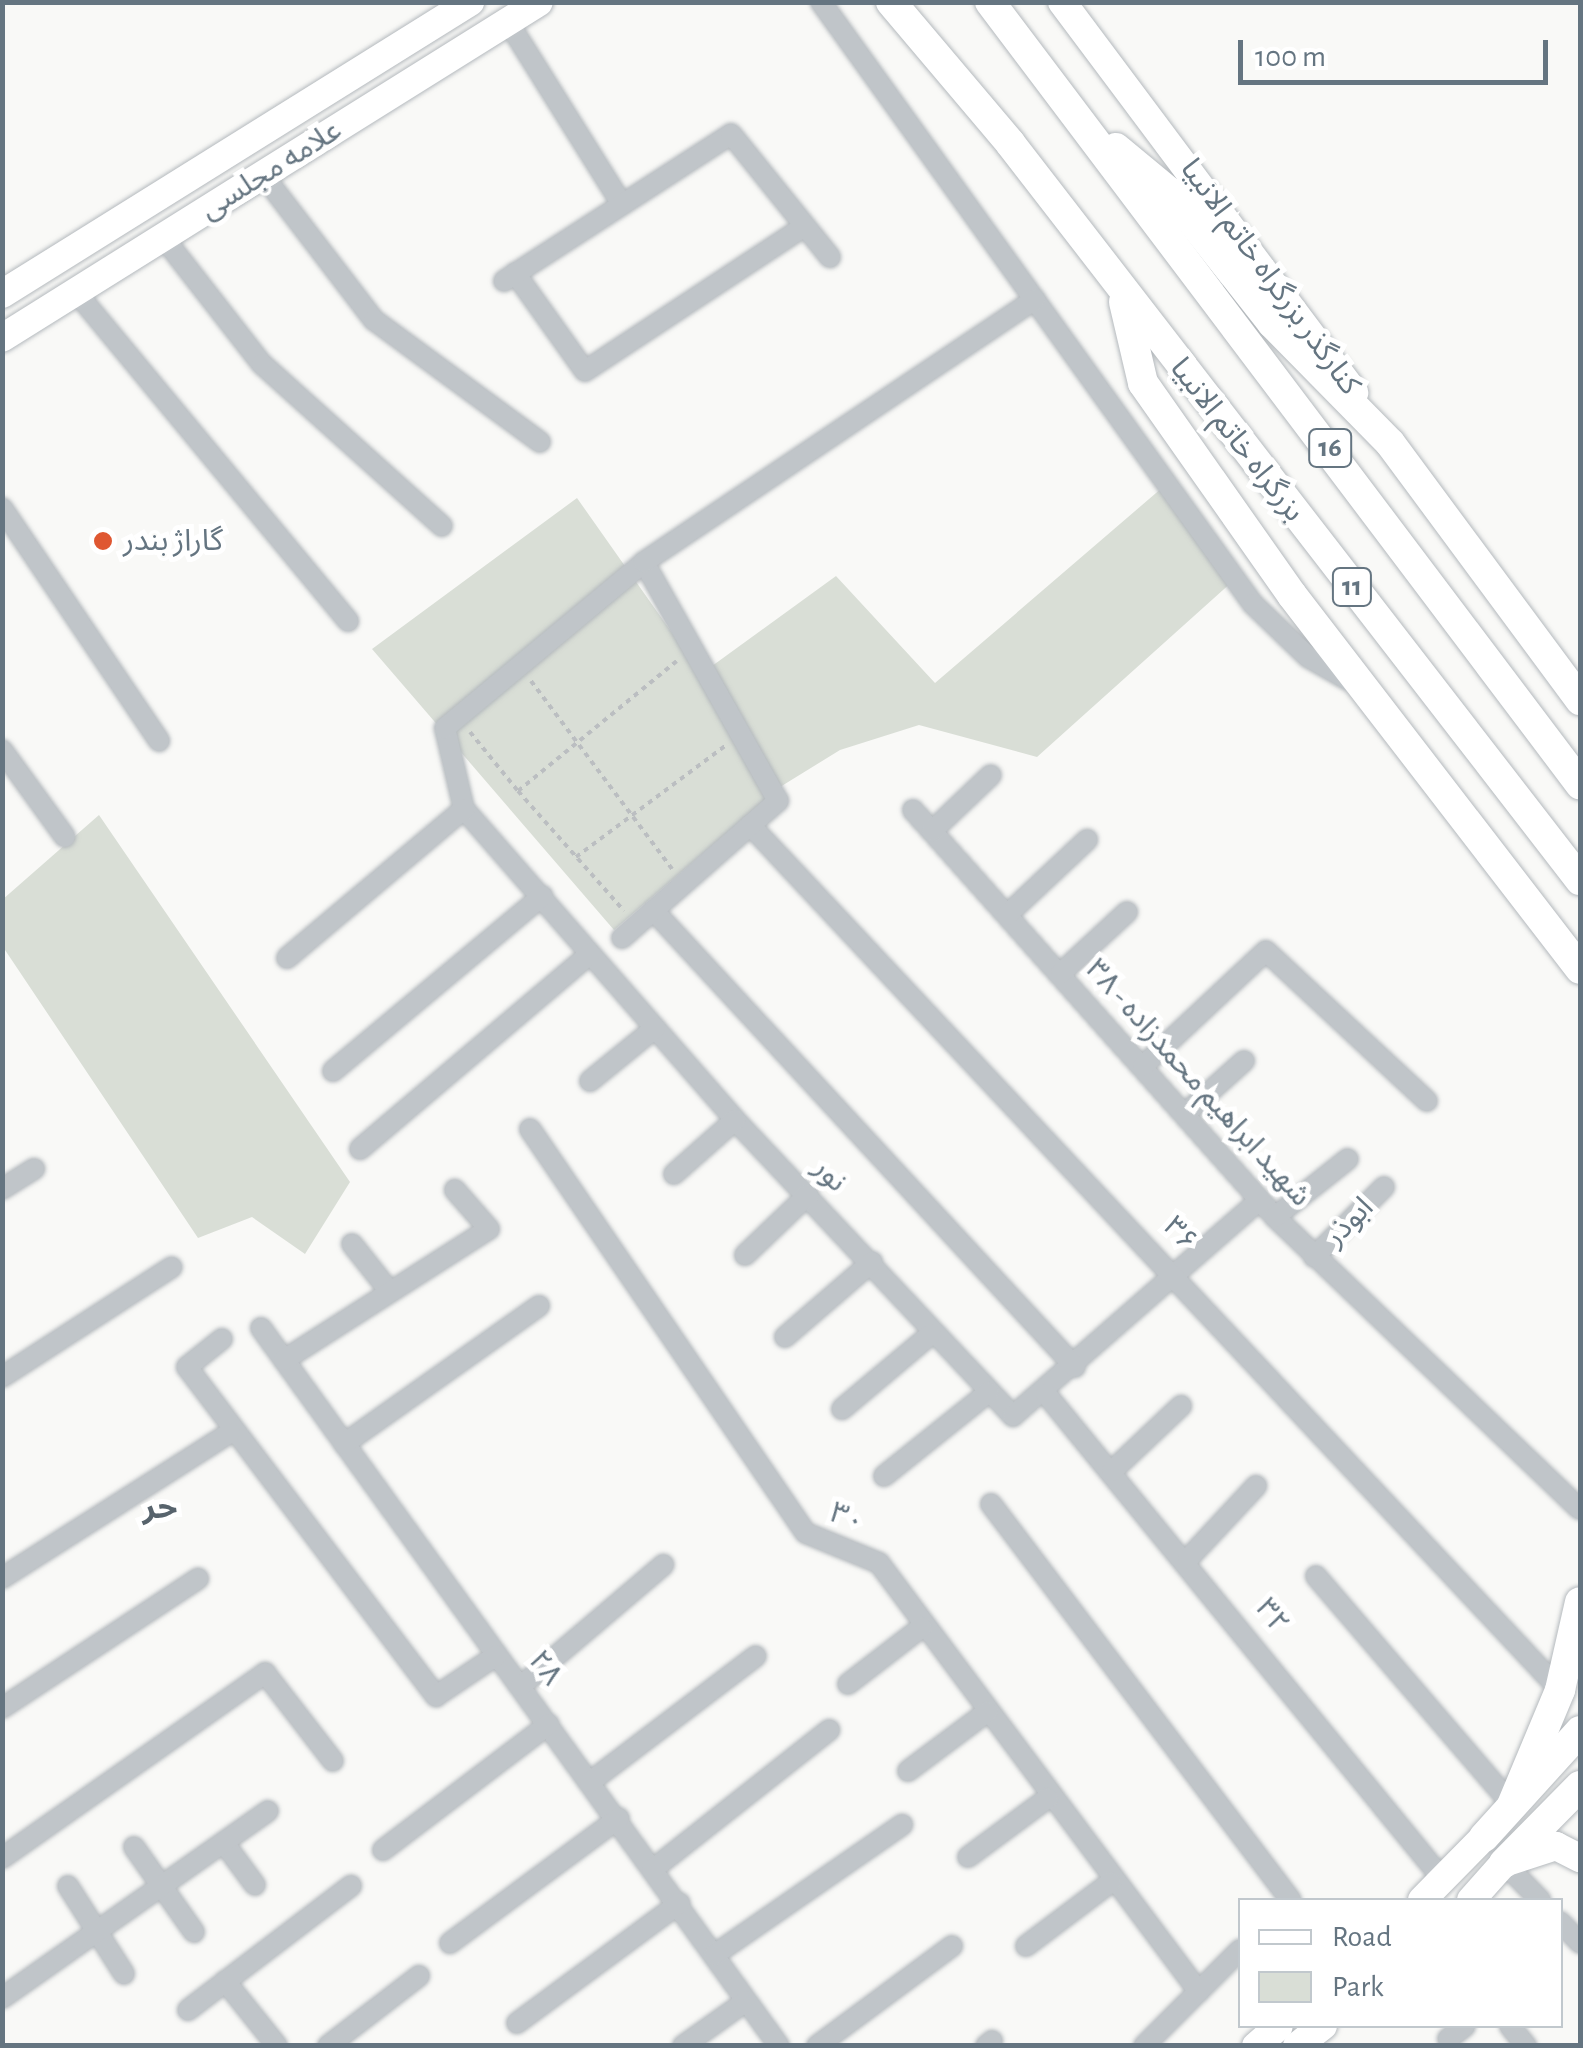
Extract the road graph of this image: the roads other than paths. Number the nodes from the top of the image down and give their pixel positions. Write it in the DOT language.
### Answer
graph roads {
  1 [pos="470,2"];
  2 [pos="540,2"];
  3 [pos="821,2"];
  4 [pos="891,2"];
  5 [pos="990,2"];
  6 [pos="1062,2"];
  7 [pos="508,22"];
  8 [pos="1075,115"];
  9 [pos="263,175"];
  10 [pos="620,201"];
  11 [pos="804,226"];
  12 [pos="163,237"];
  13 [pos="830,257"];
  14 [pos="76,292"];
  15 [pos="2,294"];
  16 [pos="1123,294"];
  17 [pos="1035,300"];
  18 [pos="2,338"];
  19 [pos="540,442"];
  20 [pos="1390,442"];
  21 [pos="2,508"];
  22 [pos="442,526"];
  23 [pos="644,562"];
  24 [pos="348,621"];
  25 [pos="1375,695"];
  26 [pos="1580,700"];
  27 [pos="160,741"];
  28 [pos="2,750"];
  29 [pos="992,774"];
  30 [pos="1580,784"];
  31 [pos="464,810"];
  32 [pos="912,810"];
  33 [pos="750,825"];
  34 [pos="932,831"];
  35 [pos="65,837"];
  36 [pos="1087,840"];
  37 [pos="1580,880"];
  38 [pos="542,896"];
  39 [pos="653,910"];
  40 [pos="1126,912"];
  41 [pos="1007,914"];
  42 [pos="1545,922"];
  43 [pos="629,932"];
  44 [pos="590,954"];
  45 [pos="287,958"];
  46 [pos="1580,969"];
  47 [pos="1060,973"];
  48 [pos="1580,994"];
  49 [pos="655,1028"];
  50 [pos="1244,1061"];
  51 [pos="1144,1066"];
  52 [pos="333,1071"];
  53 [pos="590,1081"];
  54 [pos="1427,1100"];
  55 [pos="1186,1113"];
  56 [pos="734,1120"];
  57 [pos="530,1129"];
  58 [pos="360,1148"];
  59 [pos="1348,1159"];
  60 [pos="34,1169"];
  61 [pos="674,1174"];
  62 [pos="1384,1187"];
  63 [pos="2,1189"];
  64 [pos="456,1190"];
  65 [pos="808,1195"];
  66 [pos="1259,1201"];
  67 [pos="1275,1217"];
  68 [pos="352,1244"];
  69 [pos="745,1255"];
  70 [pos="1314,1258"];
  71 [pos="872,1262"];
  72 [pos="172,1267"];
  73 [pos="1177,1275"];
  74 [pos="390,1292"];
  75 [pos="539,1306"];
  76 [pos="260,1328"];
  77 [pos="931,1334"];
  78 [pos="785,1337"];
  79 [pos="222,1339"];
  80 [pos="284,1360"];
  81 [pos="1075,1367"];
  82 [pos="2,1377"];
  83 [pos="990,1392"];
  84 [pos="1046,1394"];
  85 [pos="1181,1406"];
  86 [pos="842,1409"];
  87 [pos="230,1432"];
  88 [pos="344,1444"];
  89 [pos="1112,1471"];
  90 [pos="884,1476"];
  91 [pos="1256,1486"];
  92 [pos="991,1504"];
  93 [pos="1580,1510"];
  94 [pos="1188,1559"];
  95 [pos="663,1566"];
  96 [pos="1316,1576"];
  97 [pos="2,1578"];
  98 [pos="198,1579"];
  99 [pos="1580,1602"];
  100 [pos="922,1627"];
  101 [pos="497,1655"];
  102 [pos="756,1656"];
  103 [pos="848,1684"];
  104 [pos="520,1686"];
  105 [pos="1560,1690"];
  106 [pos="2,1708"];
  107 [pos="986,1712"];
  108 [pos="549,1724"];
  109 [pos="829,1730"];
  110 [pos="1580,1731"];
  111 [pos="333,1762"];
  112 [pos="908,1771"];
  113 [pos="590,1782"];
  114 [pos="1580,1786"];
  115 [pos="1048,1798"];
  116 [pos="1512,1805"];
  117 [pos="268,1811"];
  118 [pos="619,1818"];
  119 [pos="902,1825"];
  120 [pos="1484,1836"];
  121 [pos="224,1843"];
  122 [pos="134,1847"];
  123 [pos="383,1850"];
  124 [pos="968,1856"];
  125 [pos="2,1858"];
  126 [pos="1580,1858"];
  127 [pos="1504,1863"];
  128 [pos="652,1870"];
  129 [pos="1111,1882"];
  130 [pos="1444,1882"];
  131 [pos="255,1884"];
  132 [pos="68,1886"];
  133 [pos="351,1886"];
  134 [pos="161,1888"];
  135 [pos="1289,1898"];
  136 [pos="1424,1898"];
  137 [pos="1473,1898"];
  138 [pos="1538,1898"];
  139 [pos="680,1904"];
  140 [pos="194,1932"];
  141 [pos="99,1934"];
  142 [pos="450,1944"];
  143 [pos="952,1946"];
  144 [pos="1026,1946"];
  145 [pos="1238,1952"];
  146 [pos="714,1955"];
  147 [pos="124,1974"];
  148 [pos="419,1976"];
  149 [pos="225,1982"];
  150 [pos="1199,1992"];
  151 [pos="2,1998"];
  152 [pos="746,2001"];
  153 [pos="188,2010"];
  154 [pos="516,2023"];
  155 [pos="1277,2028"];
  156 [pos="1320,2028"];
  157 [pos="1462,2028"];
  158 [pos="1448,2039"];
  159 [pos="277,2046"];
  160 [pos="328,2046"];
  161 [pos="683,2046"];
  162 [pos="779,2046"];
  163 [pos="817,2046"];
  164 [pos="1144,2046"];
  165 [pos="1256,2046"];
  166 [pos="1297,2046"];
  1 -- 15 [label="main road, علامه مجلسی"];
  2 -- 7 [label="main road, علامه مجلسی"];
  3 -- 17 [label="street"];
  4 -- 16 [label="highway, بزرگراه خاتم الانبیا / 11"];
  5 -- 8 [label="highway, 16"];
  6 -- 20 [label="main road, کنارگذر بزرگراه خاتم الانبیا"];
  7 -- 9 [label="main road, علامه مجلسی"];
  7 -- 10 [label="street"];
  8 -- 20 [label="highway, 16"];
  8 -- 30 [label="highway, 16"];
  9 -- 12 [label="main road, علامه مجلسی"];
  9 -- 19 [label="street"];
  10 -- 11 [label="street"];
  10 -- 11 [label="street"];
  11 -- 13 [label="street"];
  12 -- 14 [label="main road, علامه مجلسی"];
  12 -- 22 [label="street"];
  14 -- 18 [label="main road, علامه مجلسی"];
  14 -- 24 [label="street"];
  16 -- 25 [label="highway"];
  16 -- 37 [label="highway, بزرگراه خاتم الانبیا / 11"];
  17 -- 23 [label="street"];
  17 -- 25 [label="street"];
  20 -- 26 [label="highway, کنارگذر بزرگراه خاتم الانبیا / 16"];
  21 -- 27 [label="street"];
  23 -- 31 [label="street"];
  23 -- 33 [label="street"];
  25 -- 42 [label="highway"];
  28 -- 35 [label="street"];
  29 -- 34 [label="street"];
  31 -- 38 [label="street, نور"];
  31 -- 45 [label="street"];
  32 -- 34 [label="street, شهید ابراهیم محمدزاده - ۳۸"];
  33 -- 39 [label="street"];
  33 -- 73 [label="street, ۳۶"];
  34 -- 41 [label="street, شهید ابراهیم محمدزاده - ۳۸"];
  36 -- 41 [label="street"];
  38 -- 44 [label="street, نور"];
  38 -- 52 [label="street"];
  39 -- 43 [label="street"];
  39 -- 81 [label="street"];
  40 -- 47 [label="street"];
  41 -- 47 [label="street, شهید ابراهیم محمدزاده - ۳۸"];
  42 -- 46 [label="highway"];
  42 -- 48 [label="highway"];
  44 -- 49 [label="street, نور"];
  44 -- 58 [label="street"];
  47 -- 51 [label="street, شهید ابراهیم محمدزاده - ۳۸"];
  49 -- 53 [label="street"];
  49 -- 56 [label="street, نور"];
  50 -- 55 [label="street"];
  51 -- 54 [label="street"];
  51 -- 55 [label="street, شهید ابراهیم محمدزاده - ۳۸"];
  55 -- 66 [label="street, شهید ابراهیم محمدزاده - ۳۸"];
  56 -- 61 [label="street"];
  56 -- 65 [label="street, نور"];
  57 -- 100 [label="street, ۳۰"];
  59 -- 67 [label="street"];
  60 -- 63 [label="street"];
  62 -- 70 [label="street, ابوذر"];
  64 -- 74 [label="street"];
  65 -- 69 [label="street"];
  65 -- 71 [label="street, نور"];
  66 -- 67 [label="street, شهید ابراهیم محمدزاده - ۳۸"];
  66 -- 73 [label="street, نور"];
  67 -- 70 [label="street, شهید ابراهیم محمدزاده - ۳۸"];
  68 -- 74 [label="street"];
  70 -- 93 [label="street, شهید ابراهیم محمدزاده - ۳۸"];
  71 -- 77 [label="street, نور"];
  71 -- 78 [label="street"];
  72 -- 82 [label="street"];
  73 -- 81 [label="street, نور"];
  73 -- 105 [label="street, ۳۶"];
  74 -- 80 [label="street"];
  75 -- 88 [label="street"];
  76 -- 80 [label="street, ۲۸"];
  77 -- 83 [label="street, نور"];
  77 -- 86 [label="street"];
  79 -- 87 [label="street"];
  80 -- 88 [label="street, ۲۸"];
  81 -- 84 [label="street, نور"];
  83 -- 84 [label="street, نور"];
  83 -- 90 [label="street"];
  84 -- 89 [label="street, ۳۲"];
  85 -- 89 [label="street"];
  87 -- 97 [label="street"];
  87 -- 101 [label="street"];
  88 -- 101 [label="street, ۲۸"];
  89 -- 94 [label="street, ۳۲"];
  91 -- 94 [label="street"];
  92 -- 135 [label="street"];
  94 -- 130 [label="street, ۳۲"];
  95 -- 104 [label="street"];
  96 -- 116 [label="street"];
  98 -- 106 [label="street"];
  99 -- 105 [label="highway"];
  100 -- 103 [label="street"];
  100 -- 107 [label="street, ۳۰"];
  101 -- 104 [label="street, ۲۸"];
  102 -- 113 [label="street"];
  104 -- 108 [label="street, ۲۸"];
  105 -- 116 [label="highway"];
  107 -- 112 [label="street"];
  107 -- 115 [label="street, ۳۰"];
  108 -- 113 [label="street, ۲۸"];
  108 -- 123 [label="street"];
  109 -- 128 [label="street"];
  110 -- 116 [label="highway"];
  111 -- 125 [label="street"];
  113 -- 118 [label="street, ۲۸"];
  114 -- 127 [label="highway"];
  115 -- 124 [label="street"];
  115 -- 129 [label="street, ۳۰"];
  116 -- 120 [label="highway"];
  117 -- 121 [label="street"];
  118 -- 128 [label="street, ۲۸"];
  118 -- 142 [label="street"];
  119 -- 146 [label="street"];
  120 -- 130 [label="main road"];
  121 -- 131 [label="street"];
  121 -- 134 [label="street"];
  122 -- 134 [label="street"];
  126 -- 127 [label="main road"];
  127 -- 137 [label="main road"];
  127 -- 138 [label="street"];
  128 -- 139 [label="street, ۲۸"];
  129 -- 144 [label="street"];
  129 -- 150 [label="street, ۳۰"];
  130 -- 136 [label="main road"];
  132 -- 141 [label="street"];
  133 -- 149 [label="street"];
  134 -- 140 [label="street"];
  134 -- 141 [label="street"];
  139 -- 146 [label="street, ۲۸"];
  139 -- 154 [label="street"];
  141 -- 147 [label="street"];
  141 -- 151 [label="street"];
  143 -- 163 [label="street"];
  145 -- 150 [label="street"];
  146 -- 152 [label="street, ۲۸"];
  148 -- 160 [label="street"];
  149 -- 153 [label="street"];
  149 -- 159 [label="street"];
  150 -- 164 [label="street"];
  152 -- 161 [label="street"];
  152 -- 162 [label="street, ۲۸"];
  155 -- 165 [label="main road"];
  156 -- 166 [label="main road"];
  157 -- 158 [label="street"];
}
